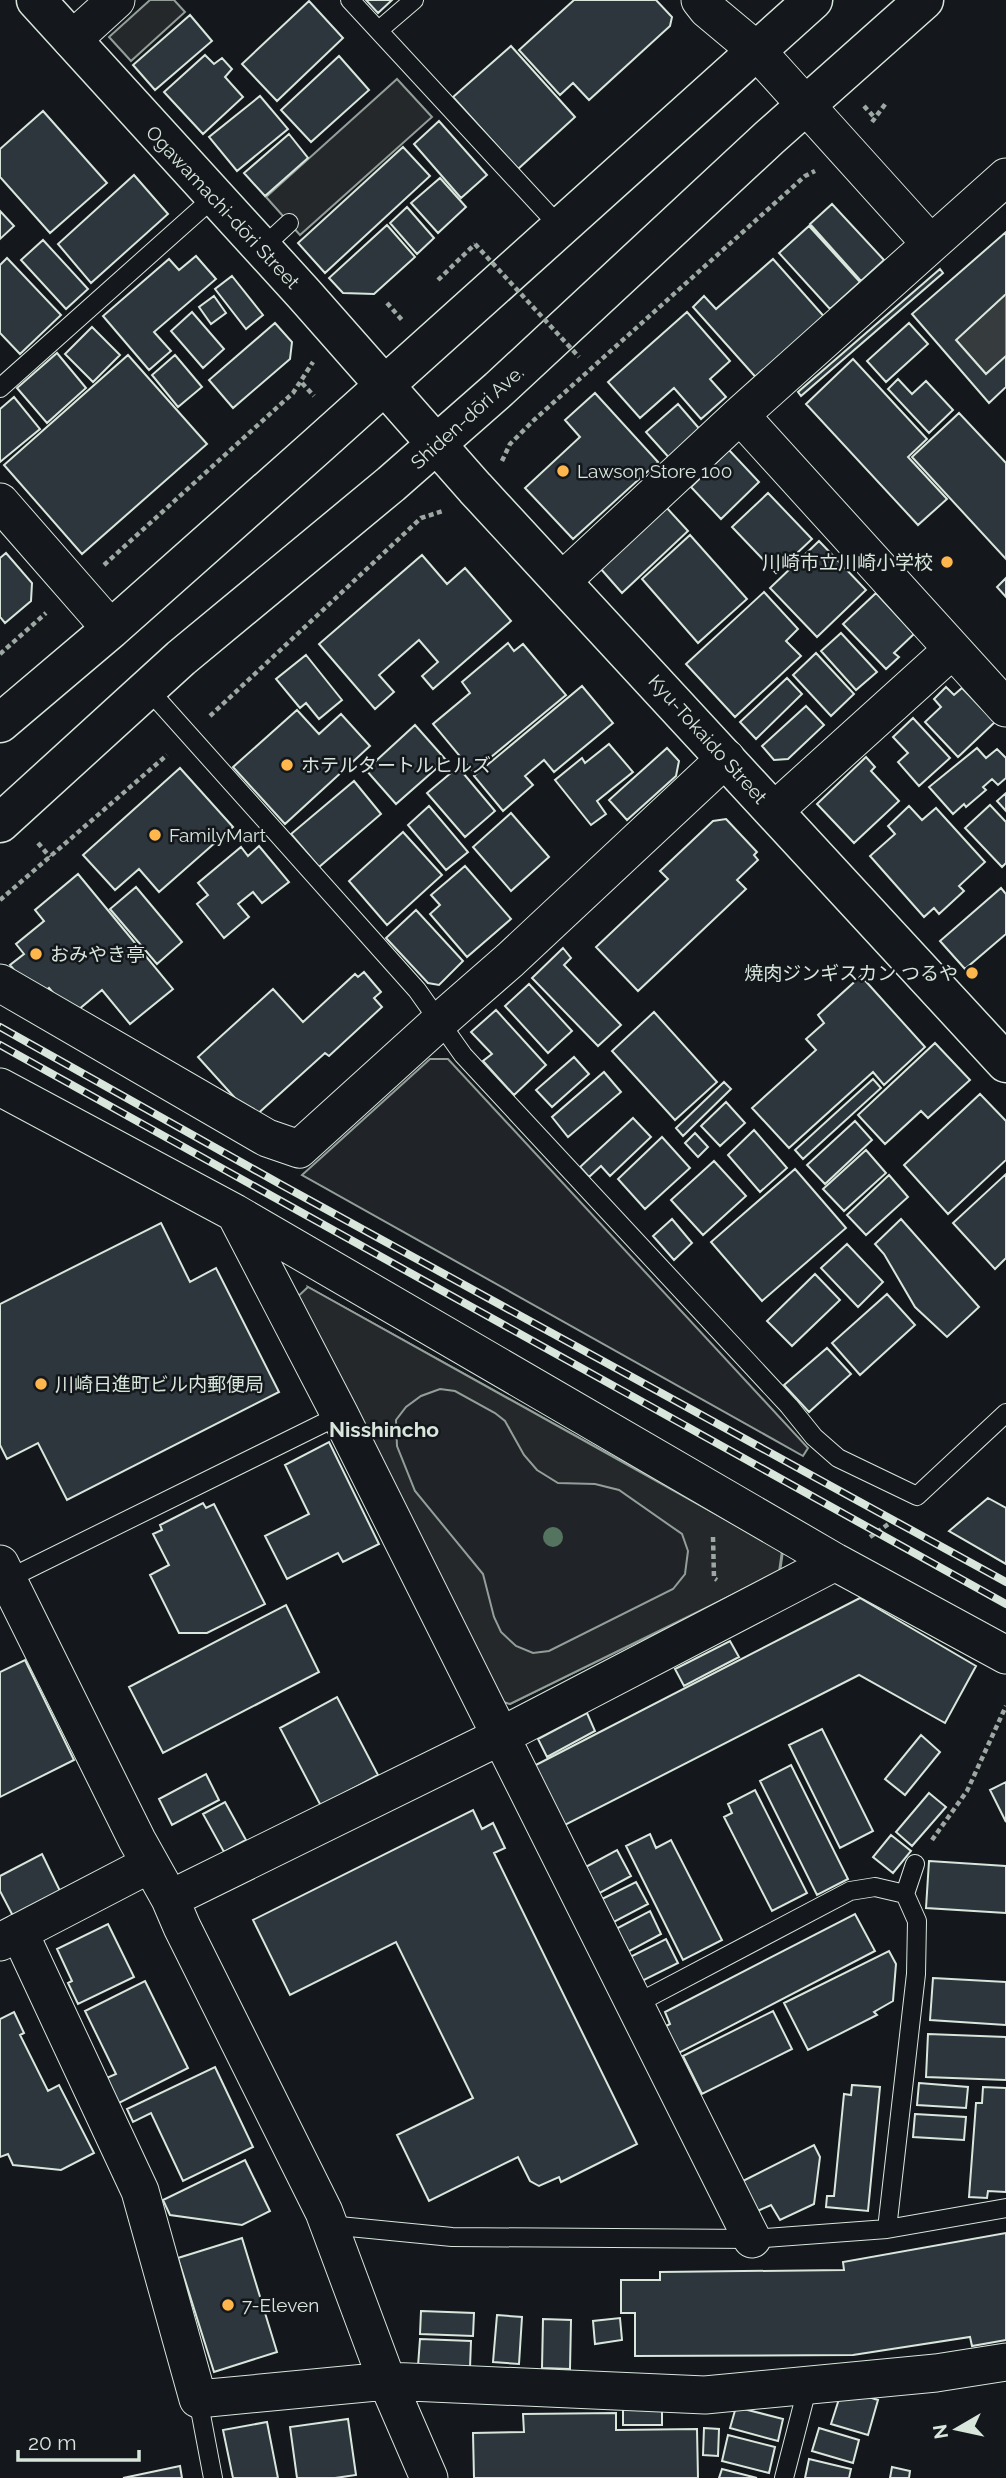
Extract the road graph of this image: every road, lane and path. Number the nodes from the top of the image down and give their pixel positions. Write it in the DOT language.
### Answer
graph roads {
  1 [pos="36,0"];
  2 [pos="116,0"];
  3 [pos="350,0"];
  4 [pos="414,0"];
  5 [pos="700,0"];
  6 [pos="813,0"];
  7 [pos="924,0"];
  8 [pos="379,30"];
  9 [pos="72,40"];
  10 [pos="756,50"];
  11 [pos="806,105"];
  12 [pos="818,169"];
  13 [pos="1006,177"];
  14 [pos="214,198"];
  15 [pos="289,223"];
  16 [pos="560,227"];
  17 [pos="931,244"];
  18 [pos="261,249"];
  19 [pos="435,282"];
  20 [pos="579,356"];
  21 [pos="314,361"];
  22 [pos="383,384"];
  23 [pos="0,388"];
  24 [pos="411,414"];
  25 [pos="740,415"];
  26 [pos="437,444"];
  27 [pos="498,469"];
  28 [pos="0,502"];
  29 [pos="451,509"];
  30 [pos="562,581"];
  31 [pos="75,588"];
  32 [pos="111,629"];
  33 [pos="952,650"];
  34 [pos="0,654"];
  35 [pos="148,689"];
  36 [pos="1006,709"];
  37 [pos="0,723"];
  38 [pos="189,736"];
  39 [pos="726,758"];
  40 [pos="774,811"];
  41 [pos="15,829"];
  42 [pos="50,857"];
  43 [pos="0,900"];
  44 [pos="0,983"];
  45 [pos="439,1022"];
  46 [pos="1006,1063"];
  47 [pos="0,1087"];
  48 [pos="234,1213"];
  49 [pos="1006,1413"];
  50 [pos="340,1415"];
  51 [pos="917,1496"];
  52 [pos="728,1500"];
  53 [pos="835,1563"];
  54 [pos="4,1572"];
  55 [pos="726,1585"];
  56 [pos="1006,1654"];
  57 [pos="1006,1706"];
  58 [pos="501,1736"];
  59 [pos="150,1864"];
  60 [pos="915,1864"];
  61 [pos="905,1894"];
  62 [pos="170,1899"];
  63 [pos="10,1937"];
  64 [pos="634,2005"];
  65 [pos="1006,2208"];
  66 [pos="330,2225"];
  67 [pos="887,2229"];
  68 [pos="752,2239"];
  69 [pos="1006,2362"];
  70 [pos="387,2381"];
  71 [pos="808,2385"];
  72 [pos="198,2399"];
  73 [pos="213,2478"];
  74 [pos="429,2478"];
  75 [pos="784,2478"];
  1 -- 9 [label="main road, Ogawamachi-dōri Street"];
  2 -- 9 [label="street"];
  3 -- 8 [label="lane"];
  4 -- 8 [label="lane"];
  5 -- 10 [label="street"];
  6 -- 10 [label="main road"];
  7 -- 11 [label="main road, Shiden-dōri Ave."];
  8 -- 16 [label="lane"];
  9 -- 14 [label="main road, Ogawamachi-dōri Street"];
  10 -- 11 [label="street"];
  10 -- 16 [label="main road"];
  11 -- 17 [label="street"];
  11 -- 26 [label="main road, Shiden-dōri Ave."];
  12 -- 27 [label="path"];
  13 -- 17 [label="street"];
  14 -- 18 [label="main road, Ogawamachi-dōri Street"];
  14 -- 23 [label="lane"];
  15 -- 18 [label="lane"];
  16 -- 22 [label="main road"];
  17 -- 25 [label="street"];
  18 -- 22 [label="main road, Ogawamachi-dōri Street"];
  19 -- 20 [label="path, bridge"];
  21 -- 31 [label="path"];
  22 -- 24 [label="main road, Ogawamachi-dōri Street"];
  22 -- 32 [label="main road"];
  24 -- 26 [label="main road, Kyu-Tokaido Street"];
  25 -- 30 [label="street"];
  25 -- 33 [label="street"];
  26 -- 30 [label="main road, Kyu-Tokaido Street"];
  26 -- 35 [label="main road, Shiden-dōri Ave."];
  28 -- 31 [label="street"];
  29 -- 38 [label="path"];
  30 -- 39 [label="main road, Kyu-Tokaido Street"];
  31 -- 32 [label="street"];
  31 -- 34 [label="path"];
  32 -- 37 [label="main road"];
  33 -- 36 [label="street"];
  33 -- 40 [label="street"];
  35 -- 38 [label="lane"];
  35 -- 41 [label="main road, Shiden-dōri Ave."];
  38 -- 42 [label="path"];
  38 -- 45 [label="lane"];
  39 -- 40 [label="main road, Kyu-Tokaido Street"];
  39 -- 45 [label="street"];
  40 -- 46 [label="main road, Kyu-Tokaido Street"];
  41 -- 42 [label="path"];
  42 -- 43 [label="path"];
  44 -- 45 [label="street"];
  45 -- 51 [label="lane"];
  47 -- 48 [label="street"];
  48 -- 50 [label="street"];
  48 -- 52 [label="street"];
  49 -- 51 [label="lane"];
  50 -- 54 [label="lane"];
  50 -- 58 [label="street"];
  51 -- 53 [label="path"];
  52 -- 53 [label="street"];
  52 -- 55 [label="path"];
  53 -- 56 [label="street"];
  53 -- 58 [label="street"];
  54 -- 59 [label="street"];
  57 -- 60 [label="path"];
  58 -- 62 [label="street"];
  58 -- 64 [label="street"];
  59 -- 62 [label="street"];
  59 -- 63 [label="street"];
  60 -- 61 [label="lane"];
  61 -- 64 [label="lane"];
  61 -- 67 [label="lane"];
  62 -- 66 [label="street"];
  63 -- 72 [label="street"];
  64 -- 68 [label="street"];
  65 -- 67 [label="lane"];
  66 -- 68 [label="lane"];
  66 -- 70 [label="street"];
  67 -- 68 [label="lane"];
  69 -- 71 [label="street"];
  70 -- 71 [label="street"];
  70 -- 72 [label="street"];
  70 -- 74 [label="street"];
  71 -- 75 [label="lane"];
  72 -- 73 [label="lane"];
}
